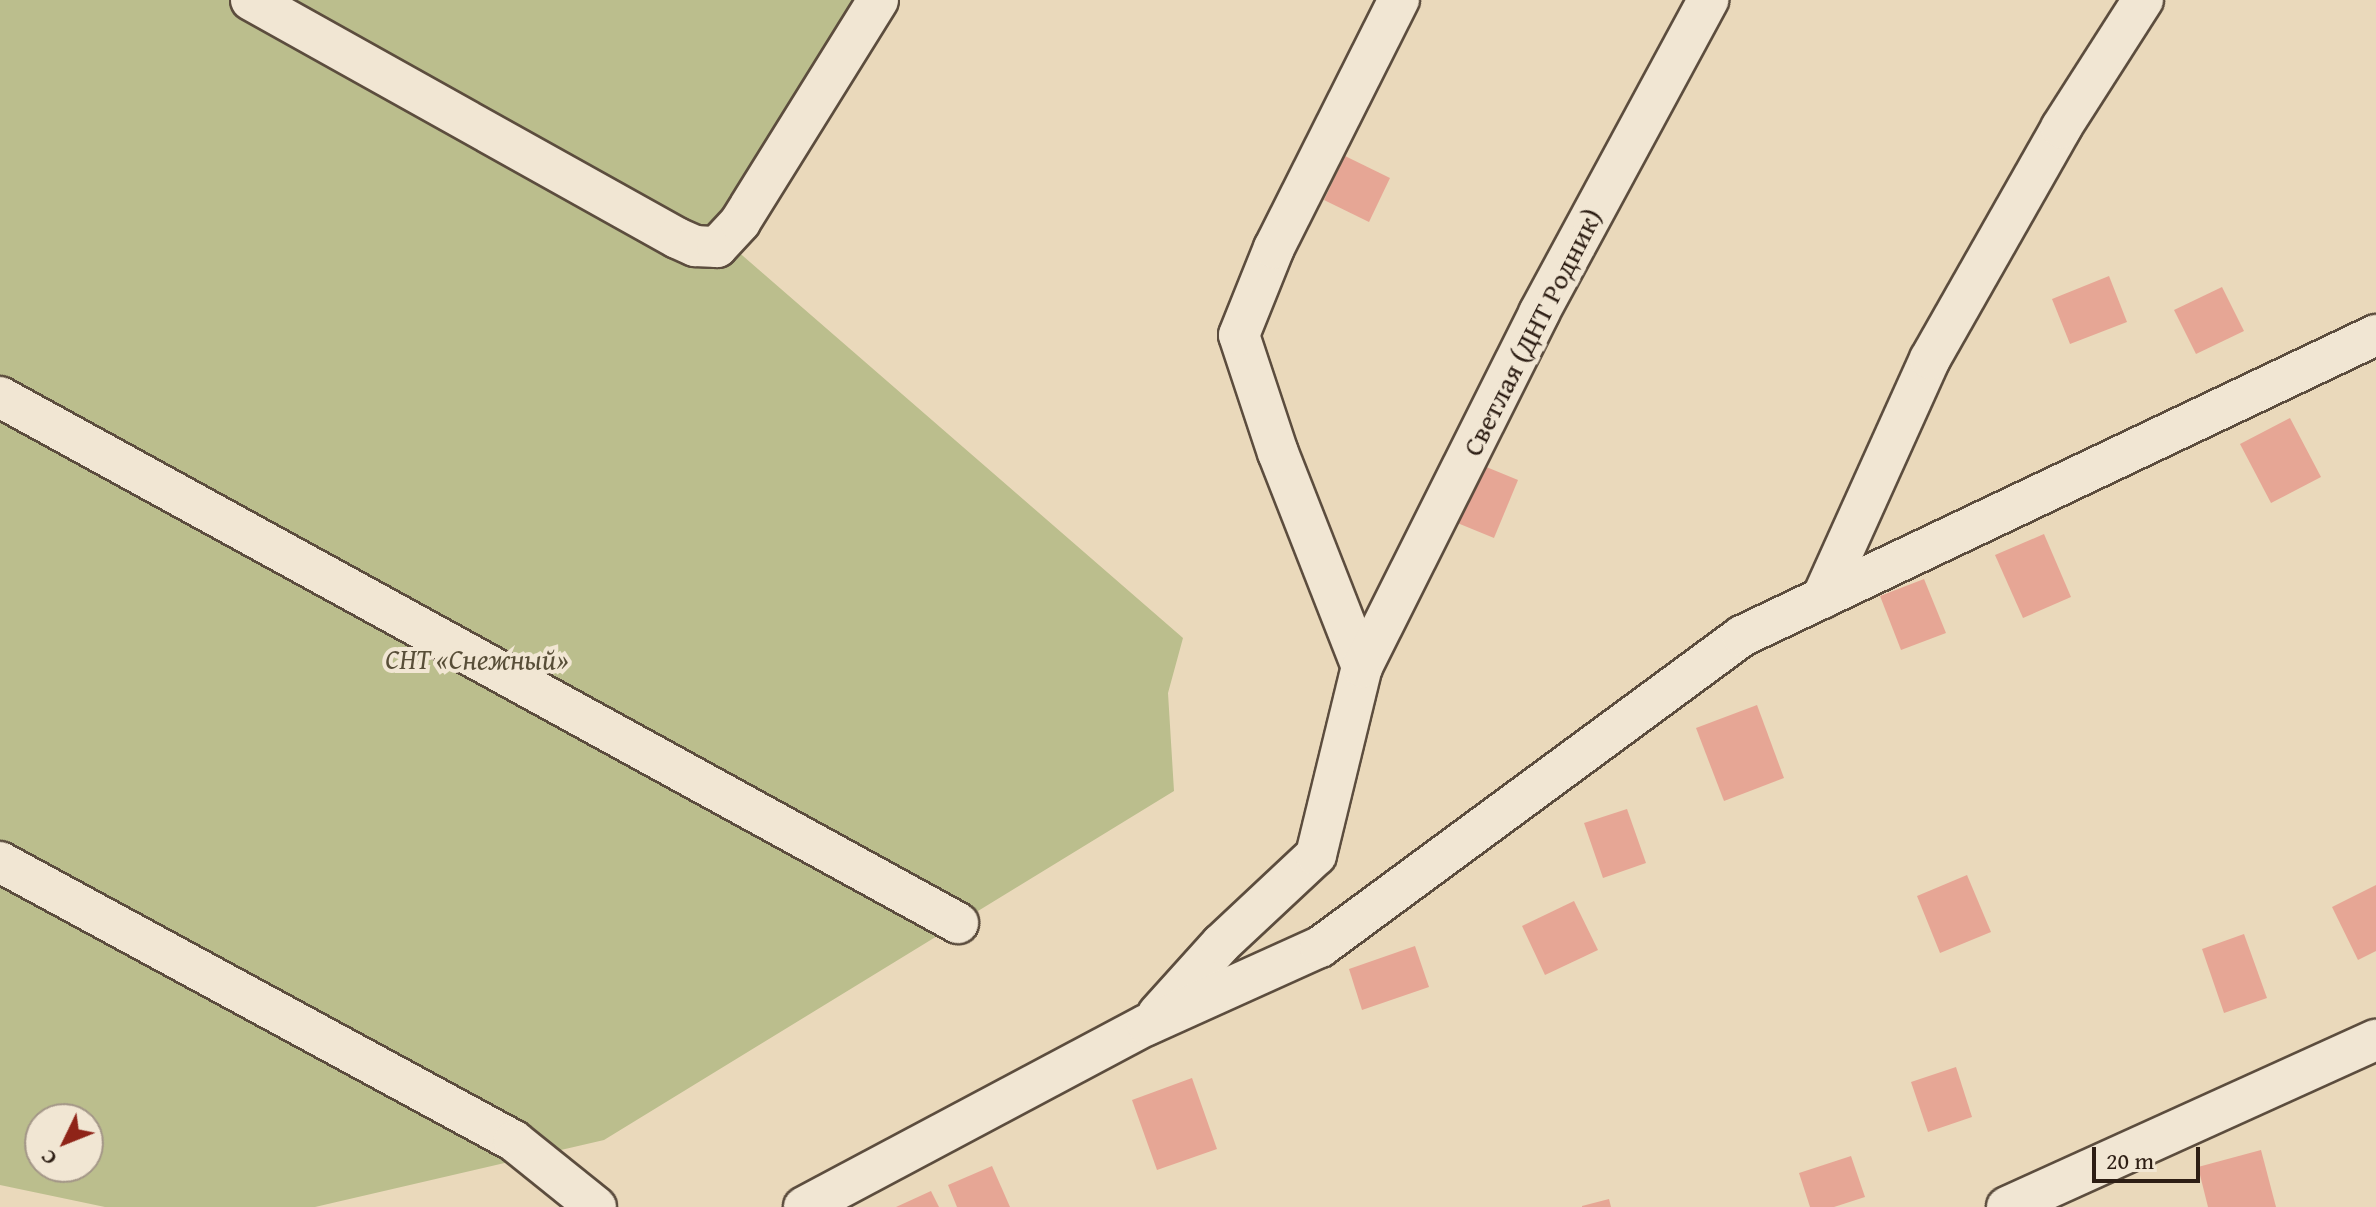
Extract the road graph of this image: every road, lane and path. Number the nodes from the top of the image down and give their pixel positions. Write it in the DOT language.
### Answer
graph roads {
  1 [pos="251,0"];
  2 [pos="878,0"];
  3 [pos="1399,0"];
  4 [pos="1708,0"];
  5 [pos="2143,0"];
  6 [pos="2376,335"];
  7 [pos="0,397"];
  8 [pos="1822,598"];
  9 [pos="1362,667"];
  10 [pos="0,862"];
  11 [pos="958,923"];
  12 [pos="1147,1025"];
  13 [pos="2376,1040"];
  14 [pos="596,1207"];
  15 [pos="804,1207"];
  16 [pos="2007,1207"];
  1 -- 2 [label="street"];
  3 -- 9 [label="street"];
  4 -- 9 [label="street, Светлая (ДНТ Родник)"];
  5 -- 8 [label="street"];
  6 -- 8 [label="street"];
  7 -- 11 [label="street"];
  8 -- 12 [label="street"];
  9 -- 12 [label="street, Светлая (ДНТ Родник)"];
  10 -- 14 [label="street"];
  12 -- 15 [label="street"];
  13 -- 16 [label="street"];
}
